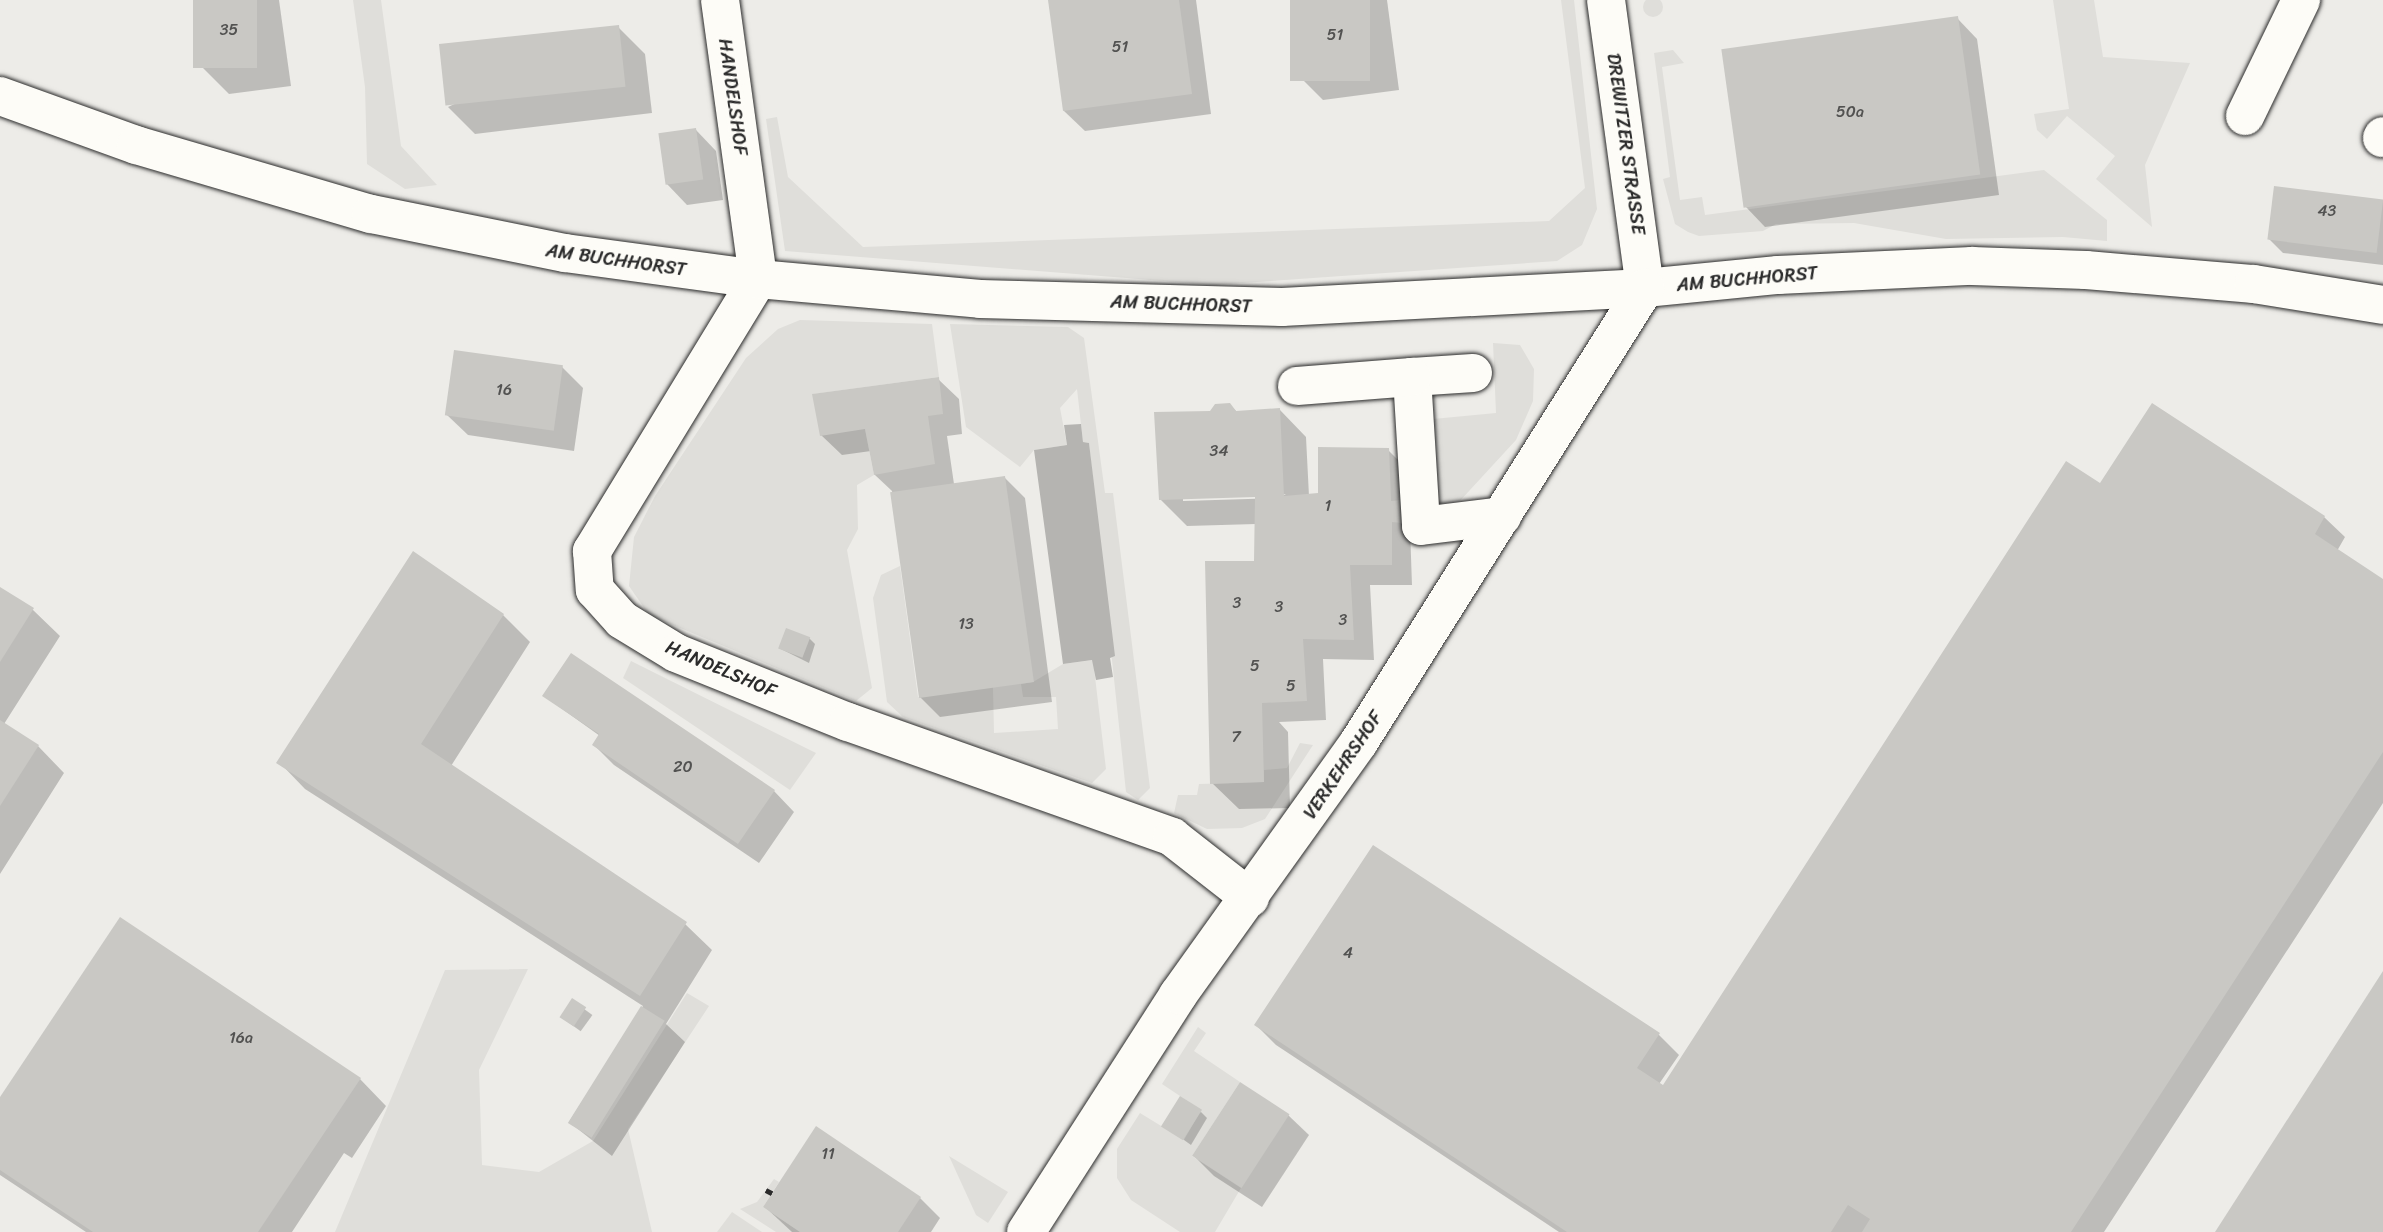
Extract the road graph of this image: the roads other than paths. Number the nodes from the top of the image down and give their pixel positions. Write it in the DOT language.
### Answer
graph roads {
  1 [pos="720,0"];
  2 [pos="1606,0"];
  3 [pos="2301,0"];
  4 [pos="0,96"];
  5 [pos="2245,116"];
  6 [pos="758,279"];
  7 [pos="1645,288"];
  8 [pos="2383,305"];
  9 [pos="1473,373"];
  10 [pos="1412,377"];
  11 [pos="1297,386"];
  12 [pos="1502,516"];
  13 [pos="1250,898"];
  14 [pos="1026,1232"];
  1 -- 6 [label="main road, HANDELSHOF"];
  2 -- 7 [label="main road, DREWITZER STRASSE"];
  3 -- 5 [label="main road"];
  4 -- 6 [label="main road, AM BUCHHORST"];
  6 -- 7 [label="main road, AM BUCHHORST"];
  6 -- 13 [label="main road, HANDELSHOF"];
  7 -- 8 [label="main road, AM BUCHHORST"];
  7 -- 12 [label="main road, VERKEHRSHOF"];
  9 -- 10 [label="main road"];
  10 -- 11 [label="main road"];
  10 -- 12 [label="main road"];
  12 -- 13 [label="main road, VERKEHRSHOF"];
  13 -- 14 [label="main road, VERKEHRSHOF"];
}
